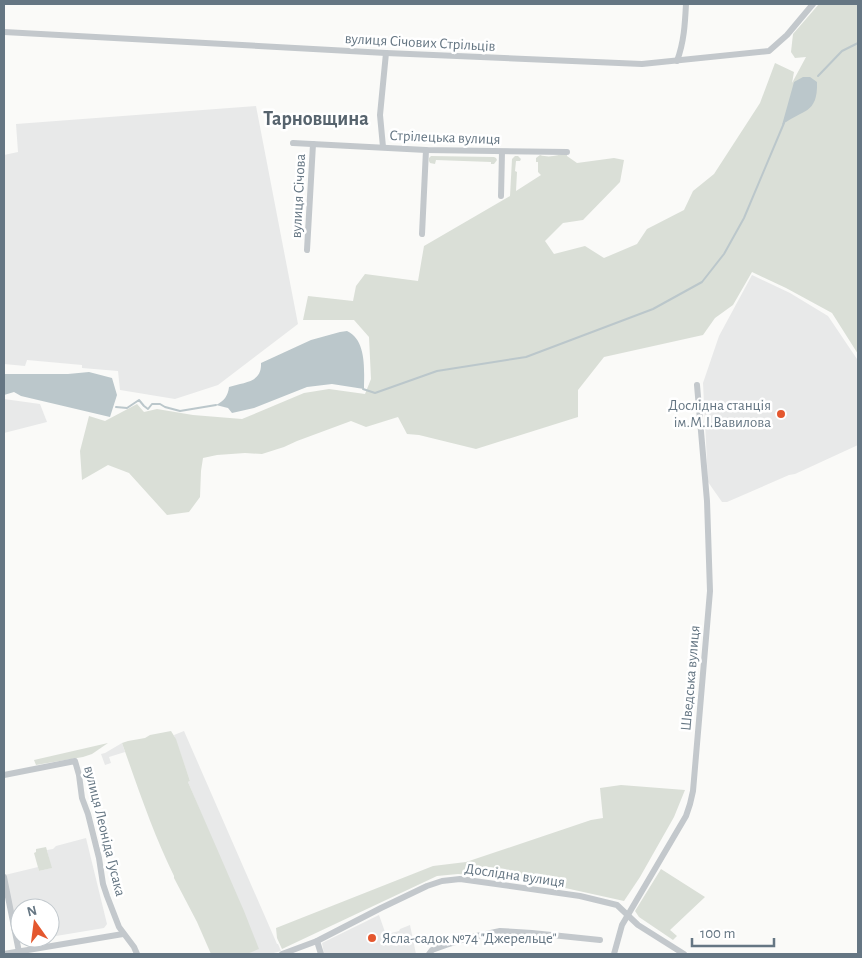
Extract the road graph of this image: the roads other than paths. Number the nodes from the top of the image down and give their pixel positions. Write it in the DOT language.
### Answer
graph roads {
  1 [pos="686,4"];
  2 [pos="813,4"];
  3 [pos="4,32"];
  4 [pos="386,53"];
  5 [pos="677,61"];
  6 [pos="293,143"];
  7 [pos="313,144"];
  8 [pos="383,147"];
  9 [pos="426,150"];
  10 [pos="502,152"];
  11 [pos="567,152"];
  12 [pos="501,196"];
  13 [pos="422,234"];
  14 [pos="307,250"];
  15 [pos="697,385"];
  16 [pos="4,775"];
  17 [pos="4,877"];
  18 [pos="628,915"];
  19 [pos="124,934"];
  20 [pos="600,940"];
  21 [pos="317,942"];
  22 [pos="19,952"];
  23 [pos="4,954"];
  24 [pos="137,954"];
  25 [pos="282,954"];
  26 [pos="321,954"];
  27 [pos="428,954"];
  28 [pos="614,954"];
  29 [pos="684,954"];
  1 -- 5 [label="street"];
  2 -- 5 [label="street, вулиця Січових Стрільців"];
  3 -- 4 [label="street, вулиця Січових Стрільців"];
  4 -- 5 [label="street, вулиця Січових Стрільців"];
  4 -- 8 [label="street"];
  6 -- 7 [label="street, Стрілецька вулиця"];
  7 -- 8 [label="street, Стрілецька вулиця"];
  7 -- 14 [label="street, вулиця Січова"];
  8 -- 9 [label="street, Стрілецька вулиця"];
  9 -- 10 [label="street, Стрілецька вулиця"];
  9 -- 13 [label="street"];
  10 -- 11 [label="street, Стрілецька вулиця"];
  10 -- 12 [label="street"];
  15 -- 18 [label="street, Шведська вулиця"];
  16 -- 19 [label="street, вулиця Леоніда Гусака"];
  17 -- 22 [label="street"];
  18 -- 21 [label="street, Дослідна вулиця"];
  18 -- 28 [label="street, Шведська вулиця"];
  18 -- 29 [label="street, Дослідна вулиця"];
  19 -- 22 [label="street"];
  19 -- 24 [label="street"];
  20 -- 27 [label="street"];
  21 -- 25 [label="street, Дослідна вулиця"];
  21 -- 26 [label="street"];
  22 -- 23 [label="street"];
}
